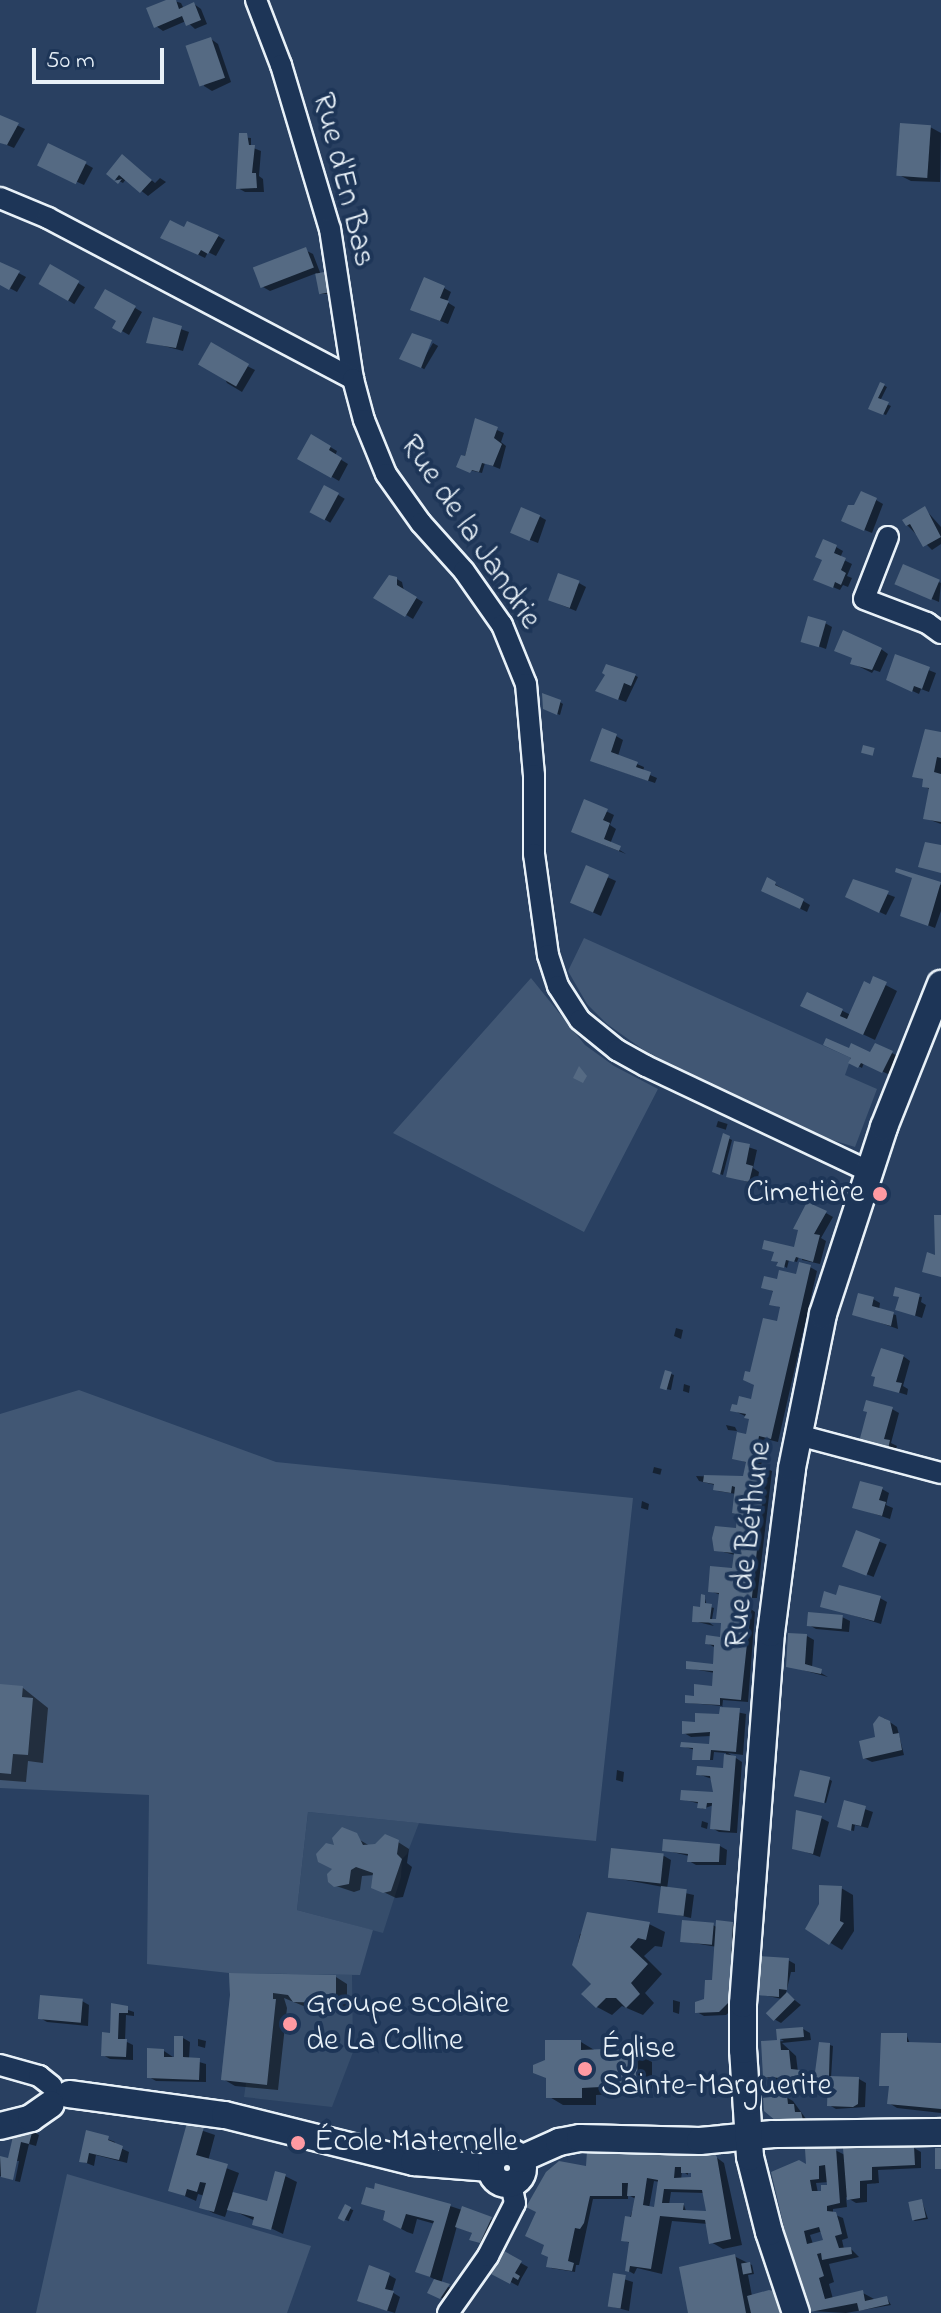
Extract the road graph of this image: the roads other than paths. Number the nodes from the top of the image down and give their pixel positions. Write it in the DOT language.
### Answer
graph roads {
  1 [pos="256,0"];
  2 [pos="0,198"];
  3 [pos="353,379"];
  4 [pos="888,537"];
  5 [pos="941,633"];
  6 [pos="941,984"];
  7 [pos="870,1172"];
  8 [pos="798,1435"];
  9 [pos="941,1473"];
  10 [pos="0,2065"];
  11 [pos="57,2095"];
  12 [pos="0,2126"];
  13 [pos="941,2132"];
  14 [pos="748,2136"];
  15 [pos="500,2176"];
  16 [pos="448,2313"];
  17 [pos="796,2313"];
  1 -- 3 [label="street, Rue d'En Bas"];
  2 -- 3 [label="street"];
  3 -- 7 [label="street, Rue de la Jandrie"];
  4 -- 5 [label="street"];
  6 -- 7 [label="street, Rue de Béthune"];
  7 -- 8 [label="street, Rue de Béthune"];
  8 -- 9 [label="street"];
  8 -- 14 [label="street, Rue de Béthune"];
  10 -- 11 [label="street"];
  11 -- 12 [label="street"];
  11 -- 15 [label="street"];
  13 -- 14 [label="street"];
  14 -- 15 [label="street"];
  14 -- 17 [label="street, Rue de Béthune"];
  15 -- 16 [label="street"];
}
